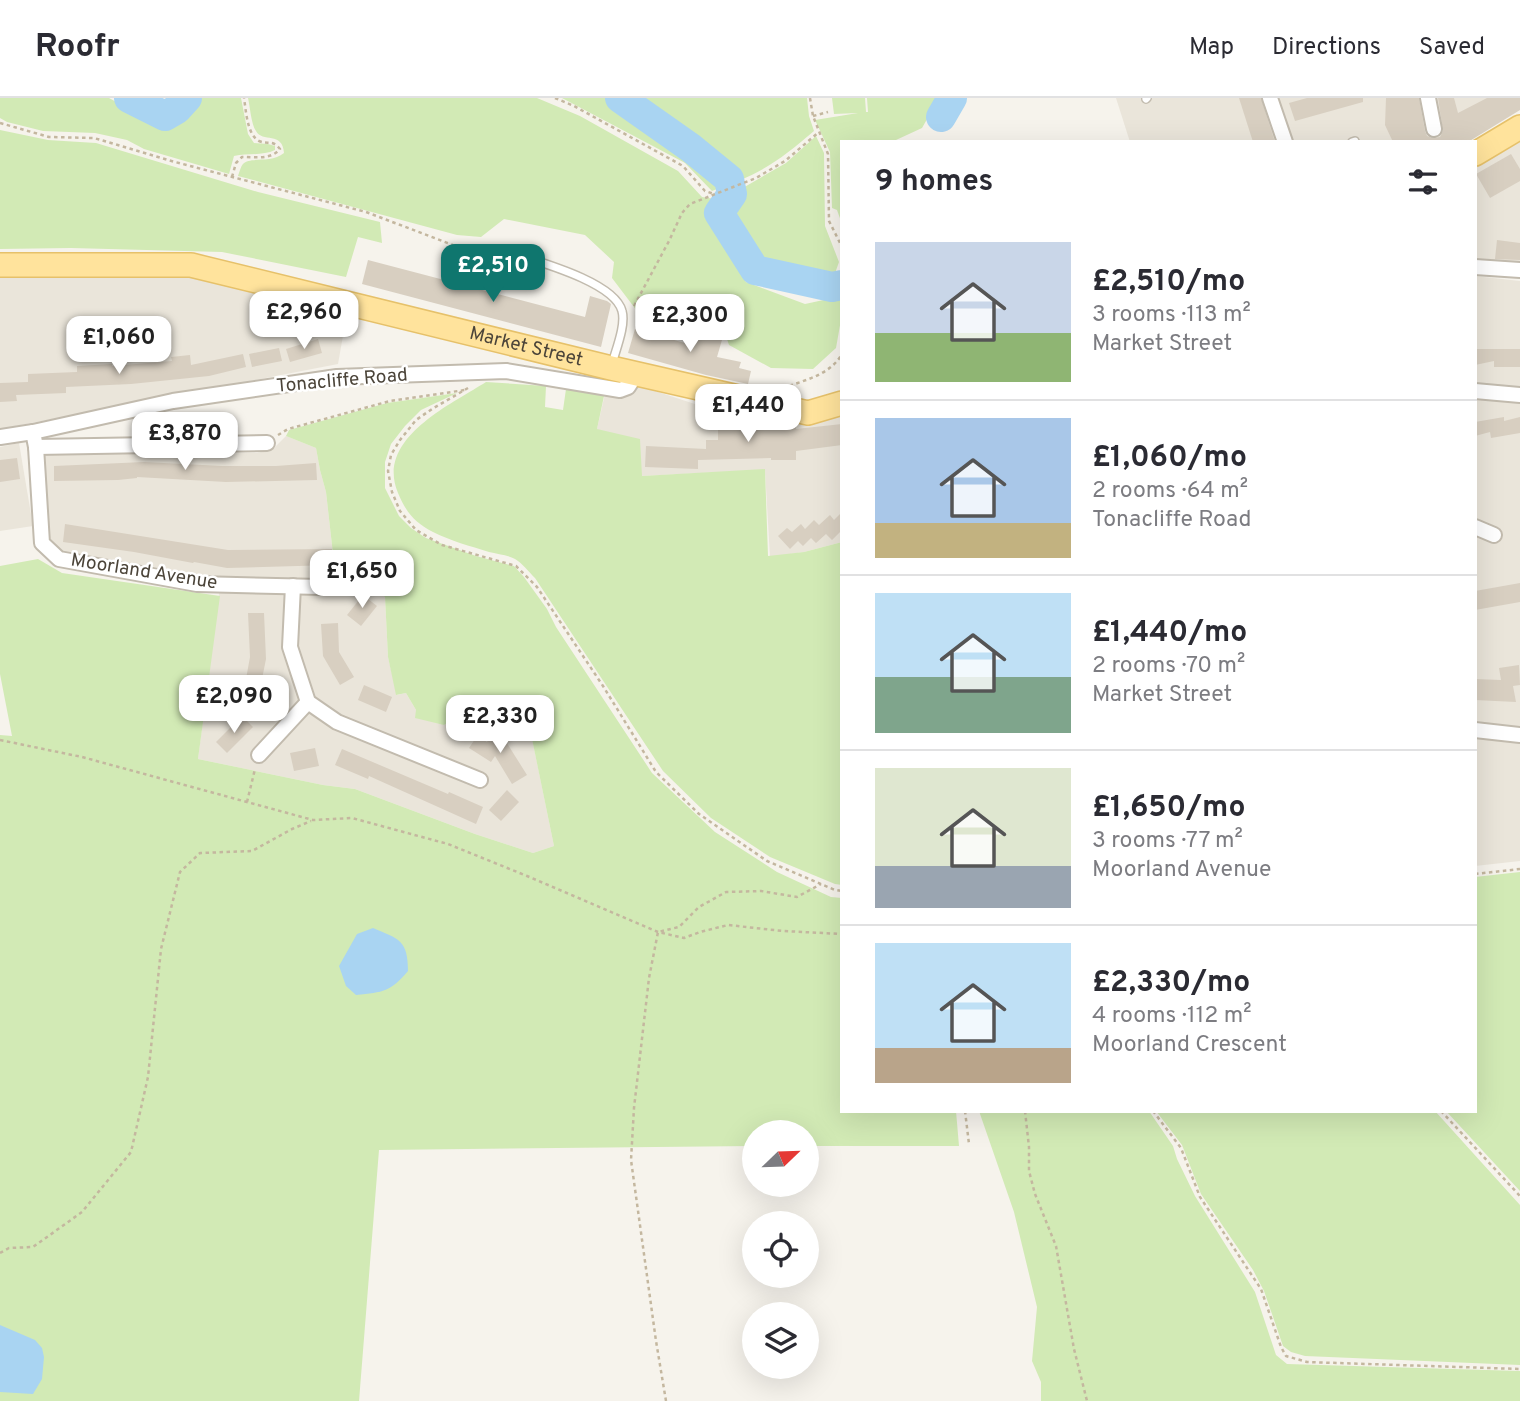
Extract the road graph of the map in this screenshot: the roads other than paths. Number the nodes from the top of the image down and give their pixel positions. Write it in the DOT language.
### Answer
graph roads {
  1 [pos="1270,98"];
  2 [pos="1428,98"];
  3 [pos="1434,129"];
  4 [pos="1517,134"];
  5 [pos="1283,140"];
  6 [pos="1477,153"];
  7 [pos="484,257"];
  8 [pos="0,265"];
  9 [pos="1477,267"];
  10 [pos="1520,270"];
  11 [pos="611,368"];
  12 [pos="637,373"];
  13 [pos="1477,391"];
  14 [pos="1520,395"];
  15 [pos="840,404"];
  16 [pos="33,432"];
  17 [pos="0,438"];
  18 [pos="267,443"];
  19 [pos="36,447"];
  20 [pos="1477,528"];
  21 [pos="1494,535"];
  22 [pos="293,586"];
  23 [pos="321,587"];
  24 [pos="308,702"];
  25 [pos="1477,730"];
  26 [pos="1520,735"];
  27 [pos="259,755"];
  28 [pos="480,780"];
  1 -- 5 [label="street"];
  2 -- 3 [label="street"];
  4 -- 6 [label="main road"];
  7 -- 11 [label="lane"];
  8 -- 11 [label="main road, Market Street"];
  9 -- 10 [label="street"];
  11 -- 12 [label="main road, Market Street"];
  12 -- 15 [label="main road, Market Street"];
  12 -- 16 [label="street, Tonacliffe Road"];
  13 -- 14 [label="street"];
  16 -- 17 [label="street, Tonacliffe Road"];
  16 -- 19 [label="street, Moorland Avenue"];
  18 -- 19 [label="street"];
  19 -- 22 [label="street, Moorland Avenue"];
  20 -- 21 [label="street"];
  22 -- 23 [label="street, Moorland Avenue"];
  22 -- 24 [label="street"];
  24 -- 27 [label="street"];
  24 -- 28 [label="street"];
  25 -- 26 [label="street"];
}
